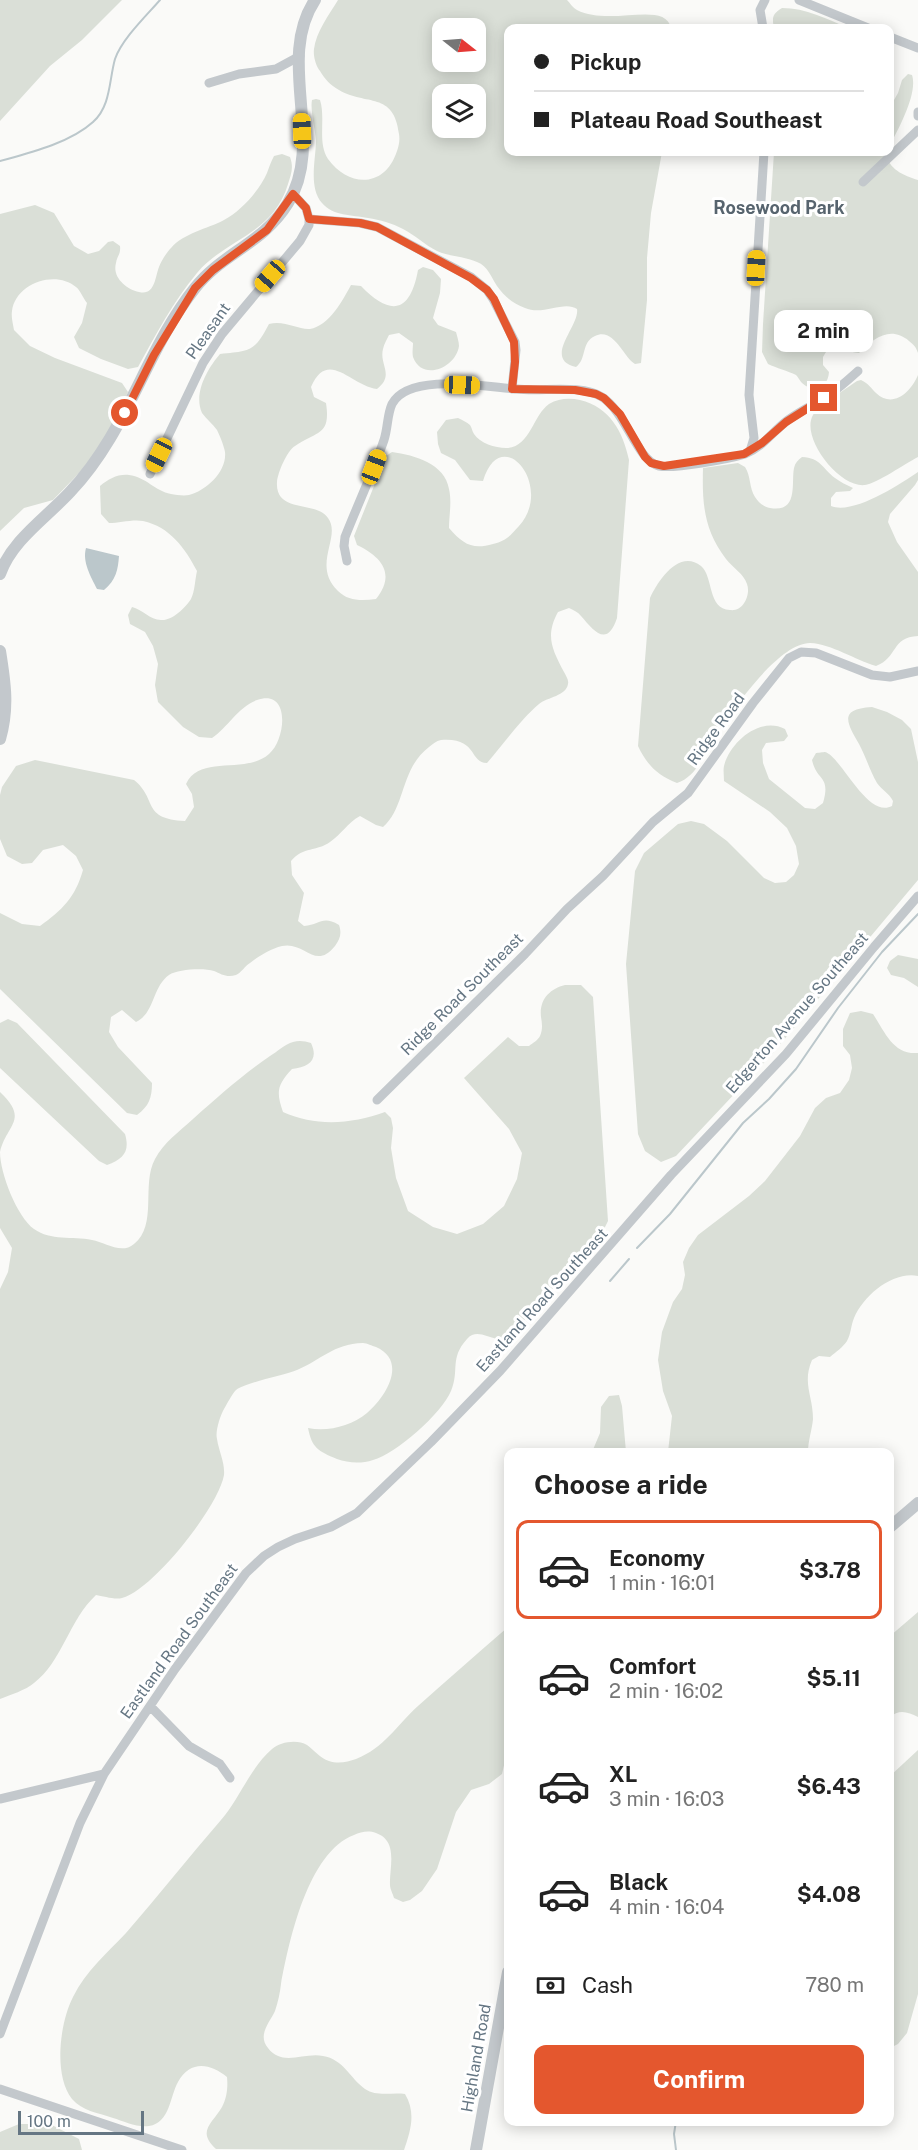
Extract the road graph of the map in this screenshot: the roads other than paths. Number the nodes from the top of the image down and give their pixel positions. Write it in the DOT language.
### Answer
graph roads {
  1 [pos="315,0"];
  2 [pos="765,0"];
  3 [pos="799,0"];
  4 [pos="762,24"];
  5 [pos="858,24"];
  6 [pos="894,39"];
  7 [pos="918,48"];
  8 [pos="300,56"];
  9 [pos="209,83"];
  10 [pos="918,130"];
  11 [pos="894,153"];
  12 [pos="764,156"];
  13 [pos="890,156"];
  14 [pos="863,182"];
  15 [pos="293,194"];
  16 [pos="309,219"];
  17 [pos="858,371"];
  18 [pos="512,389"];
  19 [pos="750,451"];
  20 [pos="150,474"];
  21 [pos="347,561"];
  22 [pos="0,574"];
  23 [pos="0,651"];
  24 [pos="918,671"];
  25 [pos="0,739"];
  26 [pos="918,896"];
  27 [pos="567,909"];
  28 [pos="377,1100"];
  29 [pos="696,1148"];
  30 [pos="918,1503"];
  31 [pos="894,1524"];
  32 [pos="150,1706"];
  33 [pos="104,1774"];
  34 [pos="231,1778"];
  35 [pos="0,1799"];
  36 [pos="504,1994"];
  37 [pos="0,2034"];
  38 [pos="0,2089"];
  39 [pos="182,2150"];
  40 [pos="476,2150"];
  1 -- 8 [label="street"];
  2 -- 4 [label="street"];
  3 -- 5 [label="street"];
  6 -- 7 [label="street"];
  8 -- 9 [label="street"];
  8 -- 15 [label="street"];
  10 -- 11 [label="street"];
  12 -- 19 [label="street"];
  13 -- 14 [label="street"];
  15 -- 16 [label="street"];
  15 -- 22 [label="street"];
  16 -- 18 [label="street"];
  16 -- 20 [label="street, Pleasant"];
  17 -- 19 [label="street"];
  18 -- 19 [label="street"];
  18 -- 21 [label="street"];
  23 -- 25 [label="street"];
  24 -- 27 [label="street, Ridge Road"];
  26 -- 29 [label="street, Edgerton Avenue Southeast"];
  27 -- 28 [label="street, Ridge Road Southeast"];
  29 -- 32 [label="street, Eastland Road Southeast"];
  30 -- 31 [label="street"];
  32 -- 33 [label="street, Eastland Road Southeast"];
  32 -- 34 [label="street"];
  33 -- 35 [label="street"];
  33 -- 37 [label="street, Eastland Road Southeast"];
  36 -- 40 [label="street, Highland Road"];
  38 -- 39 [label="street"];
}
